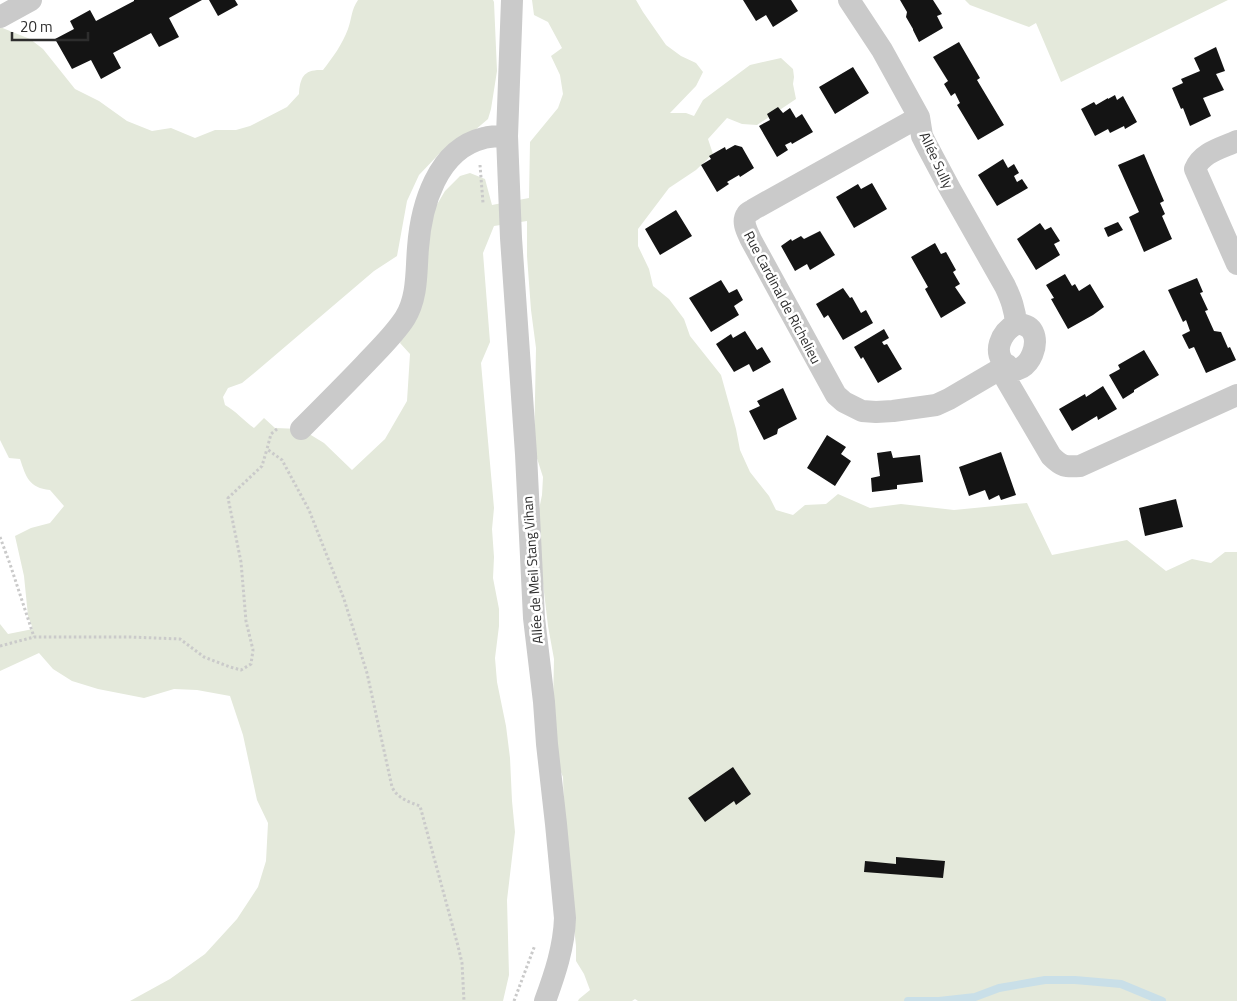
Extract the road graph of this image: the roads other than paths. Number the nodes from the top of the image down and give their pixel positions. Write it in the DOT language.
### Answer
graph roads {
  1 [pos="31,0"];
  2 [pos="512,0"];
  3 [pos="849,0"];
  4 [pos="0,17"];
  5 [pos="919,117"];
  6 [pos="507,136"];
  7 [pos="1237,141"];
  8 [pos="1237,264"];
  9 [pos="1004,367"];
  10 [pos="1237,395"];
  11 [pos="301,429"];
  12 [pos="545,1001"];
  1 -- 4 [label="street"];
  2 -- 6 [label="street, Allée de Meil Stang Vihan"];
  3 -- 5 [label="street, Allée Sully"];
  5 -- 9 [label="street, Allée Sully"];
  5 -- 9 [label="street, Rue Cardinal de Richelieu"];
  6 -- 11 [label="street"];
  6 -- 12 [label="street, Allée de Meil Stang Vihan"];
  7 -- 8 [label="street"];
  9 -- 10 [label="street, Allée Sully"];
}
